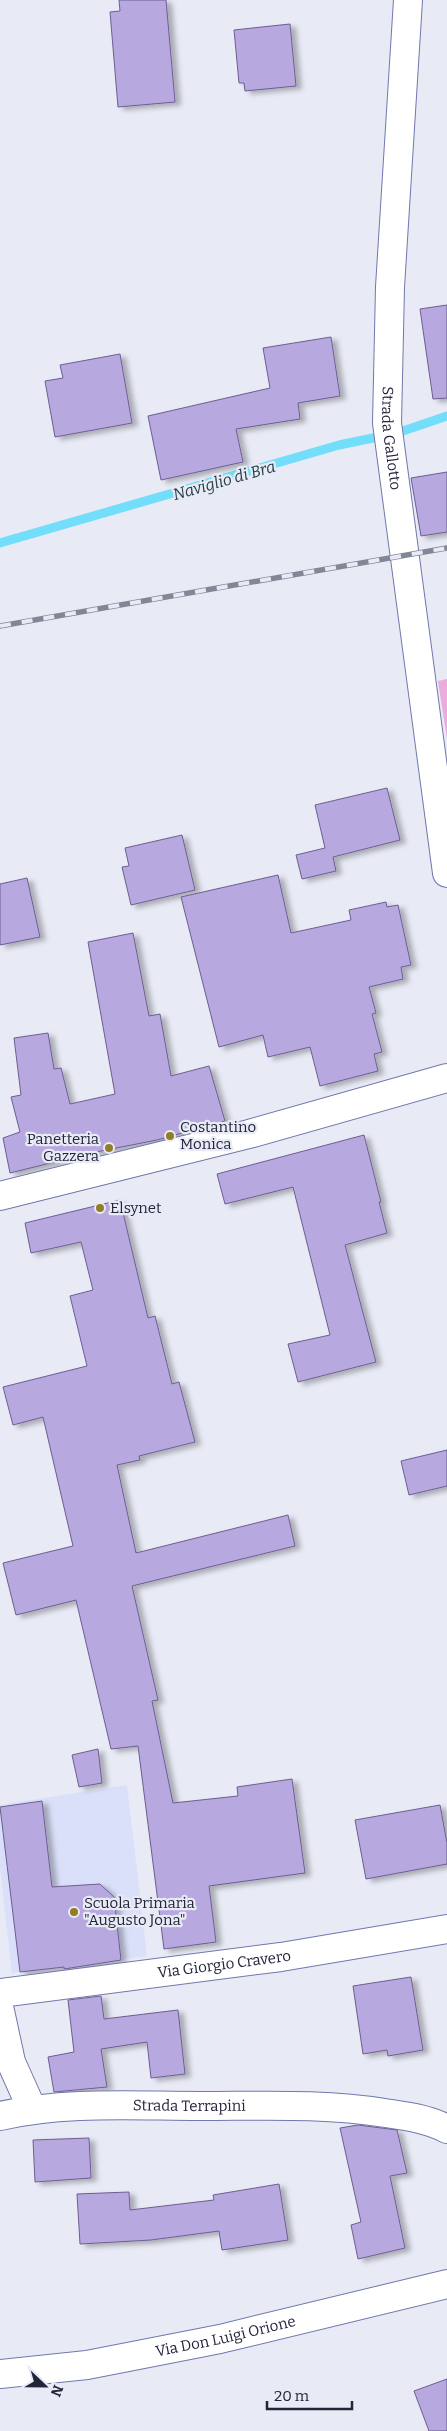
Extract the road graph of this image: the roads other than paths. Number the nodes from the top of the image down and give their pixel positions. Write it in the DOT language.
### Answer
graph roads {
  1 [pos="408,0"];
  2 [pos="447,873"];
  3 [pos="447,1078"];
  4 [pos="0,1196"];
  5 [pos="447,1929"];
  6 [pos="0,1993"];
  7 [pos="0,2011"];
  8 [pos="32,2109"];
  9 [pos="0,2116"];
  10 [pos="447,2129"];
  11 [pos="447,2284"];
  12 [pos="0,2374"];
  1 -- 2 [label="street, Strada Gallotto"];
  3 -- 4 [label="street"];
  5 -- 6 [label="street, Via Giorgio Cravero"];
  7 -- 8 [label="street"];
  8 -- 9 [label="street, Strada Terrapini"];
  8 -- 10 [label="street, Strada Terrapini"];
  11 -- 12 [label="street, Via Don Luigi Orione"];
}
